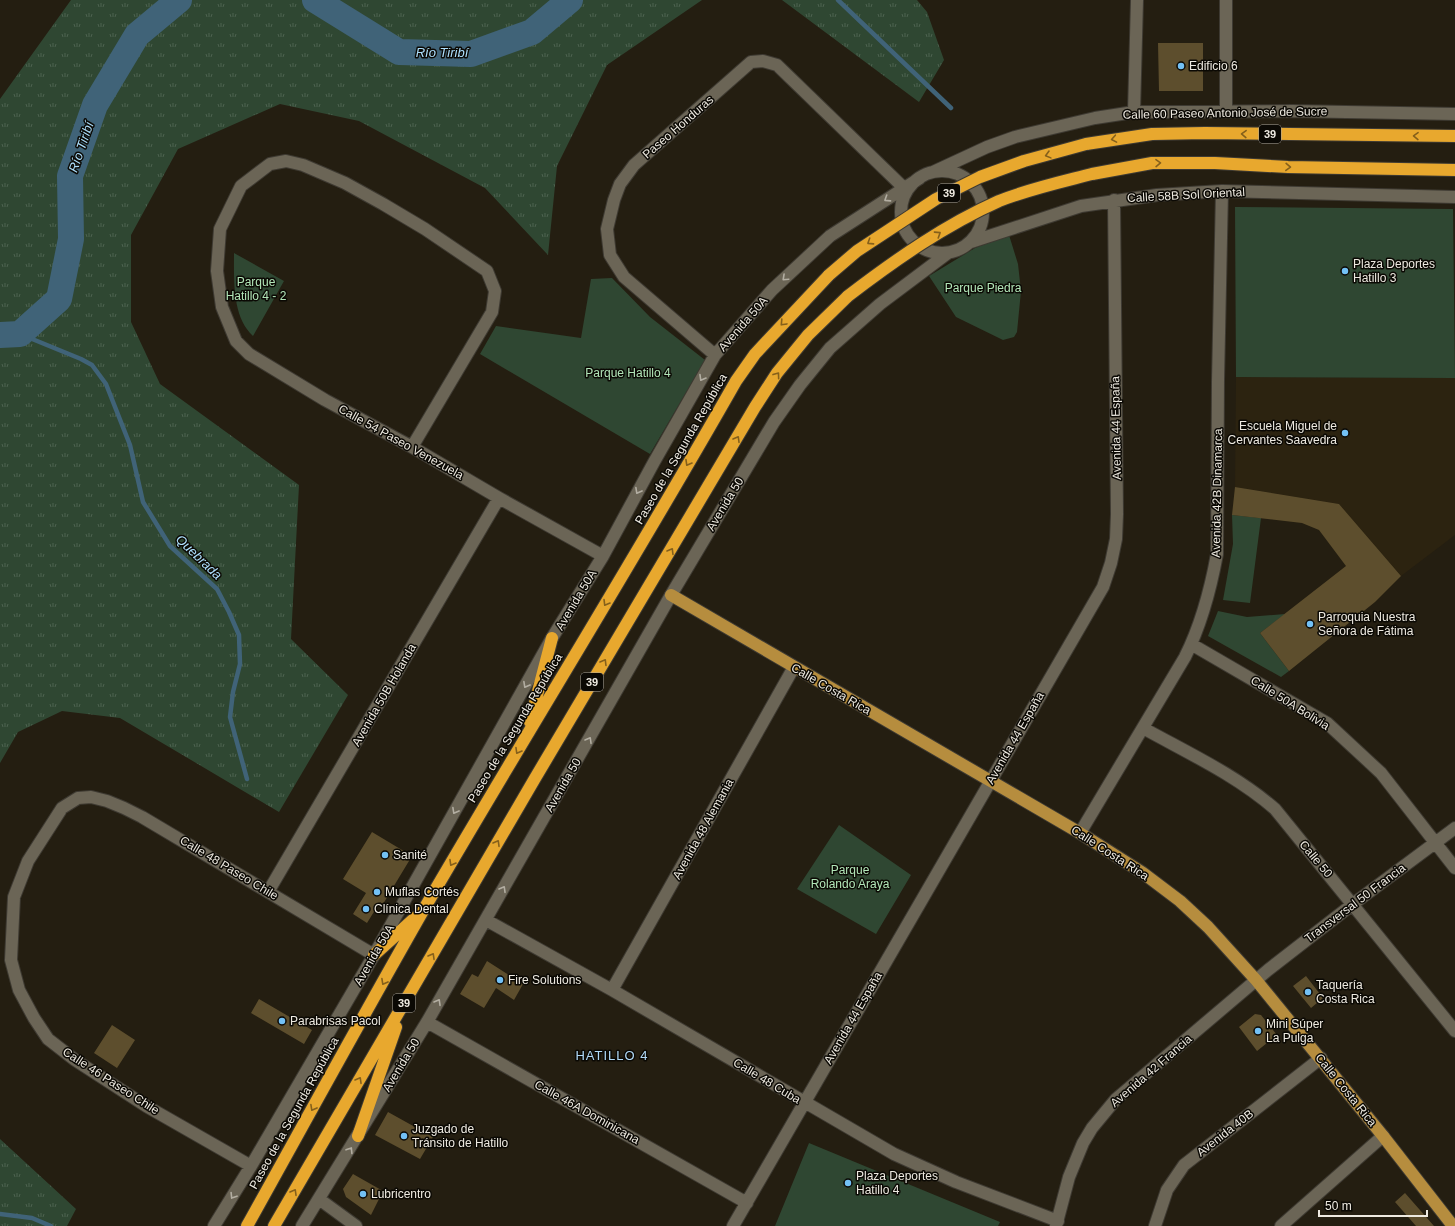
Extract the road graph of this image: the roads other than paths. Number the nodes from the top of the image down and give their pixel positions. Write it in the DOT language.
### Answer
graph roads {
  1 [pos="1137,0"];
  2 [pos="1226,0"];
  3 [pos="1226,111"];
  4 [pos="1134,112"];
  5 [pos="1455,114"];
  6 [pos="1455,136"];
  7 [pos="1455,170"];
  8 [pos="932,172"];
  9 [pos="920,178"];
  10 [pos="904,188"];
  11 [pos="1222,191"];
  12 [pos="1455,197"];
  13 [pos="1114,200"];
  14 [pos="971,242"];
  15 [pos="948,252"];
  16 [pos="715,355"];
  17 [pos="412,447"];
  18 [pos="499,498"];
  19 [pos="603,556"];
  20 [pos="671,595"];
  21 [pos="552,638"];
  22 [pos="1191,644"];
  23 [pos="794,667"];
  24 [pos="1142,728"];
  25 [pos="526,736"];
  26 [pos="990,781"];
  27 [pos="78,798"];
  28 [pos="1455,828"];
  29 [pos="1080,833"];
  30 [pos="1435,844"];
  31 [pos="1455,868"];
  32 [pos="268,892"];
  33 [pos="1353,904"];
  34 [pos="423,911"];
  35 [pos="486,920"];
  36 [pos="374,955"];
  37 [pos="1256,980"];
  38 [pos="612,990"];
  39 [pos="405,1001"];
  40 [pos="427,1022"];
  41 [pos="1455,1031"];
  42 [pos="1321,1058"];
  43 [pos="803,1103"];
  44 [pos="358,1136"];
  45 [pos="1383,1136"];
  46 [pos="251,1166"];
  47 [pos="319,1199"];
  48 [pos="746,1203"];
  49 [pos="1057,1223"];
  50 [pos="1450,1225"];
  51 [pos="214,1226"];
  52 [pos="247,1226"];
  53 [pos="274,1226"];
  54 [pos="302,1226"];
  55 [pos="356,1226"];
  56 [pos="733,1226"];
  57 [pos="1155,1226"];
  58 [pos="1281,1226"];
  1 -- 4 [label="street"];
  2 -- 3 [label="street"];
  3 -- 4 [label="street, Calle 60 Paseo Antonio José de Sucre"];
  3 -- 5 [label="street, Calle 60 Paseo Antonio José de Sucre"];
  4 -- 8 [label="street, Calle 60 Paseo Antonio José de Sucre"];
  6 -- 25 [label="highway, Paseo de la Segunda República / 39, one-way, bridge"];
  39 -- 7 [label="highway, 39, one-way, bridge"];
  8 -- 9 [label="street"];
  8 -- 14 [label="street"];
  9 -- 10 [label="street, Avenida 50A"];
  9 -- 15 [label="street"];
  10 -- 16 [label="street, Avenida 50A, one-way"];
  10 -- 16 [label="street, Paseo Honduras"];
  11 -- 12 [label="street, Calle 58B Sol Oriental"];
  11 -- 13 [label="street, Calle 58B Sol Oriental"];
  11 -- 22 [label="street, Avenida 42B Dinamarca"];
  13 -- 14 [label="street, Calle 58B Sol Oriental"];
  13 -- 26 [label="street, Avenida 44 España"];
  14 -- 15 [label="street"];
  15 -- 20 [label="street, Avenida 50"];
  16 -- 19 [label="street, Avenida 50A, one-way"];
  17 -- 17 [label="street, Calle 54 Paseo Venezuela"];
  17 -- 18 [label="street, Calle 54 Paseo Venezuela"];
  18 -- 19 [label="street, Calle 54 Paseo Venezuela"];
  18 -- 32 [label="street, Avenida 50B Holanda"];
  19 -- 21 [label="street, Avenida 50A"];
  20 -- 23 [label="main road, Calle Costa Rica"];
  35 -- 20 [label="street, Avenida 50, one-way"];
  21 -- 25 [label="highway"];
  21 -- 36 [label="street, Avenida 50A, one-way"];
  22 -- 24 [label="street, Avenida 42B Dinamarca"];
  22 -- 30 [label="street, Calle 50A Bolivia"];
  23 -- 26 [label="main road, Calle Costa Rica"];
  23 -- 38 [label="street, Avenida 48 Alemania"];
  24 -- 29 [label="street, Avenida 42B Dinamarca"];
  24 -- 33 [label="street, Calle 50"];
  25 -- 34 [label="highway, Paseo de la Segunda República / 39, one-way"];
  26 -- 29 [label="main road, Calle Costa Rica"];
  26 -- 43 [label="street, Avenida 44 España"];
  27 -- 32 [label="street, Calle 48 Paseo Chile"];
  27 -- 46 [label="street, Calle 46 Paseo Chile"];
  28 -- 30 [label="street, Transversal 50 Francia"];
  29 -- 37 [label="main road, Calle Costa Rica"];
  30 -- 31 [label="street, Calle 50A Bolivia"];
  30 -- 33 [label="street, Transversal 50 Francia"];
  32 -- 36 [label="street, Calle 48 Paseo Chile"];
  33 -- 37 [label="street, Transversal 50 Francia"];
  33 -- 41 [label="street, Calle 50"];
  34 -- 36 [label="highway"];
  34 -- 52 [label="highway, Paseo de la Segunda República / 39, one-way"];
  35 -- 38 [label="street, Calle 48 Cuba"];
  40 -- 35 [label="street, Avenida 50, one-way"];
  36 -- 46 [label="street, Avenida 50A"];
  37 -- 42 [label="main road, Calle Costa Rica"];
  37 -- 49 [label="street, Avenida 42 Francia"];
  38 -- 43 [label="street, Calle 48 Cuba"];
  39 -- 44 [label="highway"];
  53 -- 39 [label="highway, 39, one-way"];
  40 -- 44 [label="street, Avenida 50"];
  40 -- 48 [label="street, Calle 46A Dominicana"];
  42 -- 45 [label="main road, Calle Costa Rica"];
  42 -- 57 [label="street, Avenida 40B"];
  43 -- 48 [label="street, Avenida 44 España"];
  43 -- 49 [label="street, Calle 48 Cuba"];
  47 -- 44 [label="street, Avenida 50, one-way"];
  45 -- 50 [label="main road, Calle Costa Rica"];
  45 -- 58 [label="street"];
  46 -- 51 [label="street, Avenida 50A, one-way"];
  47 -- 54 [label="street, Avenida 50"];
  47 -- 55 [label="street"];
  48 -- 56 [label="street, Avenida 44 España"];
}
